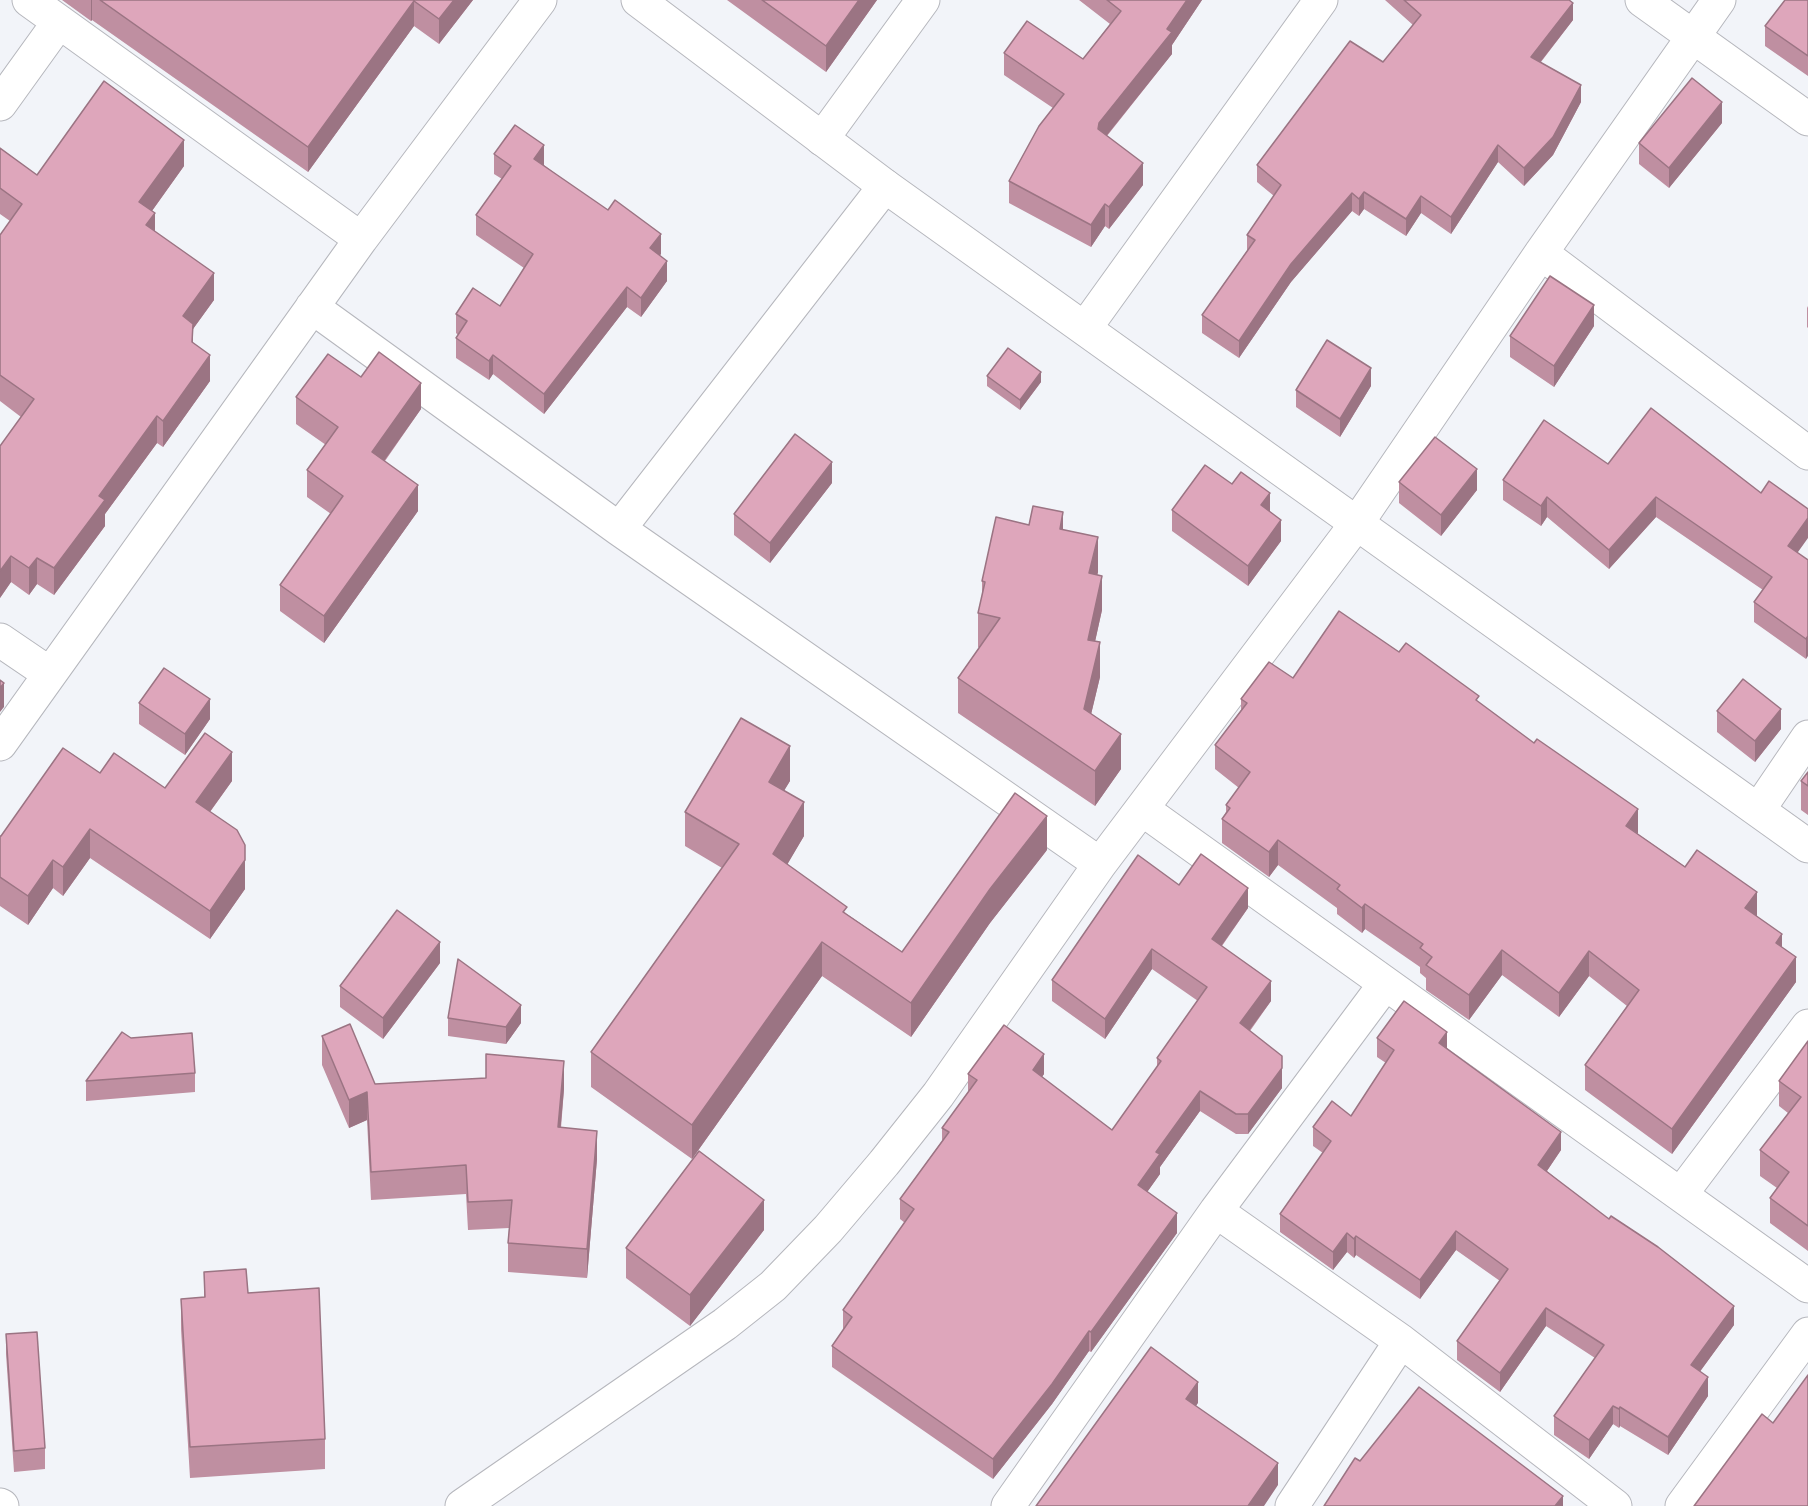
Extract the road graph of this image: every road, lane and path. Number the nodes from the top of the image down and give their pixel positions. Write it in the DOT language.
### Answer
graph roads {
  1 [pos="29,0"];
  2 [pos="540,0"];
  3 [pos="638,0"];
  4 [pos="923,0"];
  5 [pos="1321,0"];
  6 [pos="1641,0"];
  7 [pos="1719,0"];
  8 [pos="59,22"];
  9 [pos="1694,35"];
  10 [pos="0,104"];
  11 [pos="1808,119"];
  12 [pos="822,139"];
  13 [pos="885,186"];
  14 [pos="361,239"];
  15 [pos="1540,253"];
  16 [pos="312,307"];
  17 [pos="1085,328"];
  18 [pos="1808,453"];
  19 [pos="1357,523"];
  20 [pos="619,529"];
  21 [pos="0,640"];
  22 [pos="50,674"];
  23 [pos="1808,737"];
  24 [pos="0,744"];
  25 [pos="1142,809"];
  26 [pos="1758,809"];
  27 [pos="1808,846"];
  28 [pos="1100,864"];
  29 [pos="1385,984"];
  30 [pos="1808,1026"];
  31 [pos="1681,1194"];
  32 [pos="1216,1212"];
  33 [pos="1808,1286"];
  34 [pos="1808,1334"];
  35 [pos="1401,1341"];
  36 [pos="462,1506"];
  37 [pos="1008,1506"];
  38 [pos="1292,1506"];
  39 [pos="1615,1506"];
  40 [pos="1682,1506"];
  1 -- 8 [label="street"];
  2 -- 14 [label="street"];
  3 -- 12 [label="street"];
  4 -- 12 [label="street"];
  5 -- 17 [label="street"];
  6 -- 9 [label="street"];
  7 -- 9 [label="street"];
  8 -- 10 [label="street"];
  8 -- 14 [label="street"];
  9 -- 11 [label="street"];
  9 -- 15 [label="street"];
  12 -- 13 [label="street"];
  13 -- 17 [label="street"];
  13 -- 20 [label="street"];
  14 -- 16 [label="street"];
  15 -- 18 [label="street"];
  15 -- 19 [label="street"];
  16 -- 20 [label="street"];
  16 -- 22 [label="street"];
  17 -- 19 [label="street"];
  19 -- 25 [label="street"];
  19 -- 26 [label="street"];
  20 -- 28 [label="street"];
  21 -- 22 [label="street"];
  22 -- 24 [label="street"];
  23 -- 26 [label="street"];
  25 -- 28 [label="street"];
  25 -- 29 [label="street"];
  26 -- 27 [label="street"];
  28 -- 36 [label="street"];
  29 -- 31 [label="street"];
  29 -- 32 [label="street"];
  30 -- 31 [label="street"];
  31 -- 33 [label="street"];
  32 -- 35 [label="street"];
  32 -- 37 [label="street"];
  34 -- 40 [label="street"];
  35 -- 38 [label="street"];
  35 -- 39 [label="street"];
}
